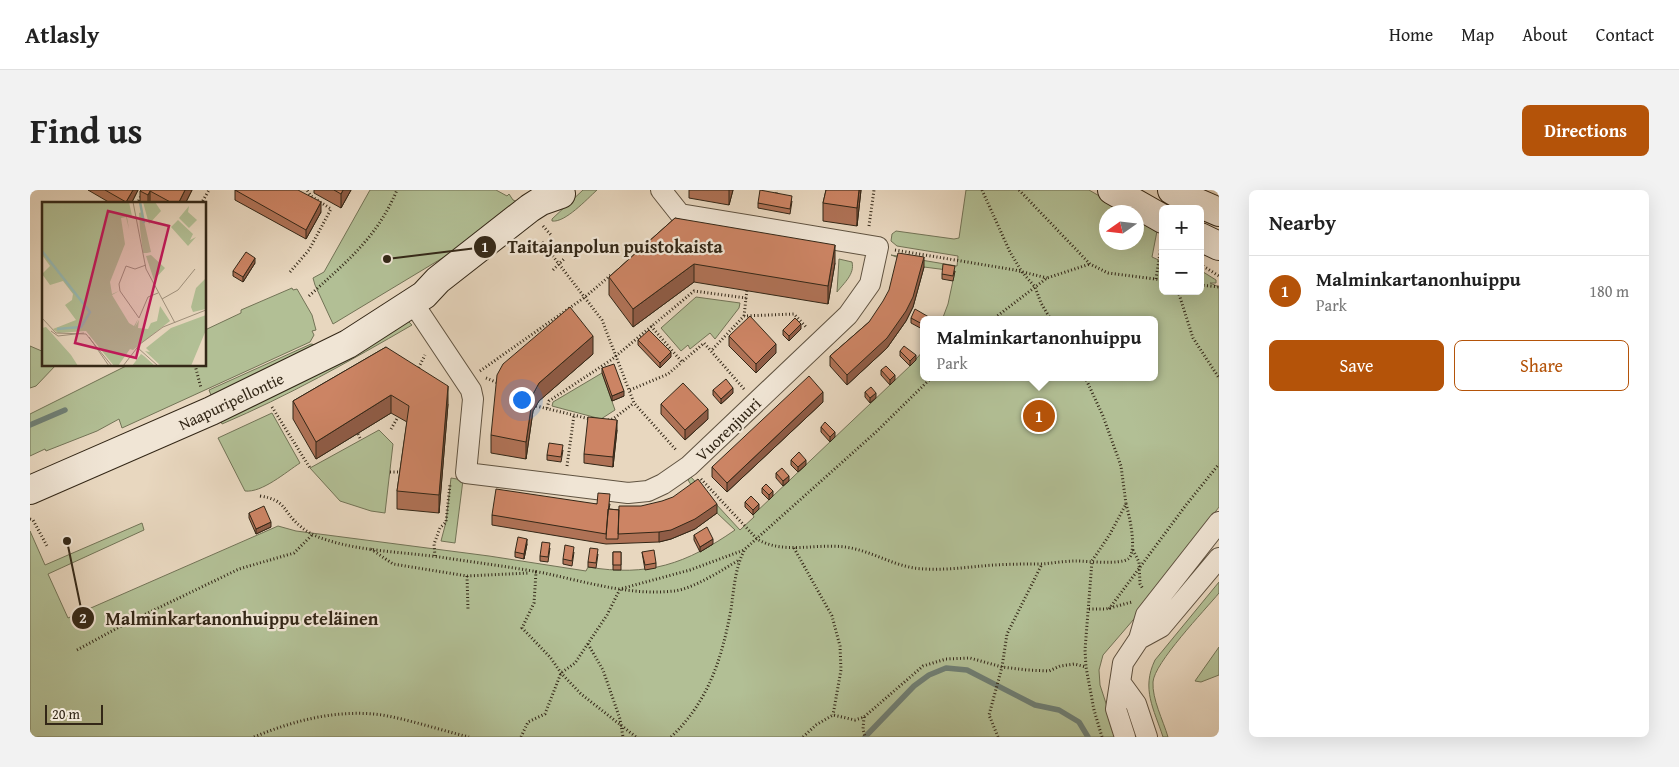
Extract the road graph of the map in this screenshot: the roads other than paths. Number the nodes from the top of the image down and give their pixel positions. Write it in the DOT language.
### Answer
graph roads {
  1 [pos="661,190"];
  2 [pos="1172,190"];
  3 [pos="564,192"];
  4 [pos="1129,192"];
  5 [pos="1219,212"];
  6 [pos="1159,216"];
  7 [pos="1204,239"];
  8 [pos="1219,246"];
  9 [pos="419,299"];
  10 [pos="30,490"];
  11 [pos="1219,522"];
  12 [pos="1219,558"];
  13 [pos="1138,639"];
  14 [pos="1120,682"];
  15 [pos="1125,737"];
  16 [pos="1147,737"];
  1 -- 9 [label="street, Vuorenjuuri"];
  2 -- 5 [label="street"];
  3 -- 9 [label="street, Naapuripellontie"];
  4 -- 6 [label="street"];
  7 -- 8 [label="street"];
  9 -- 10 [label="street, Naapuripellontie"];
  11 -- 13 [label="street"];
  12 -- 13 [label="street"];
  13 -- 14 [label="street"];
  14 -- 15 [label="street"];
  14 -- 16 [label="street"];
}
